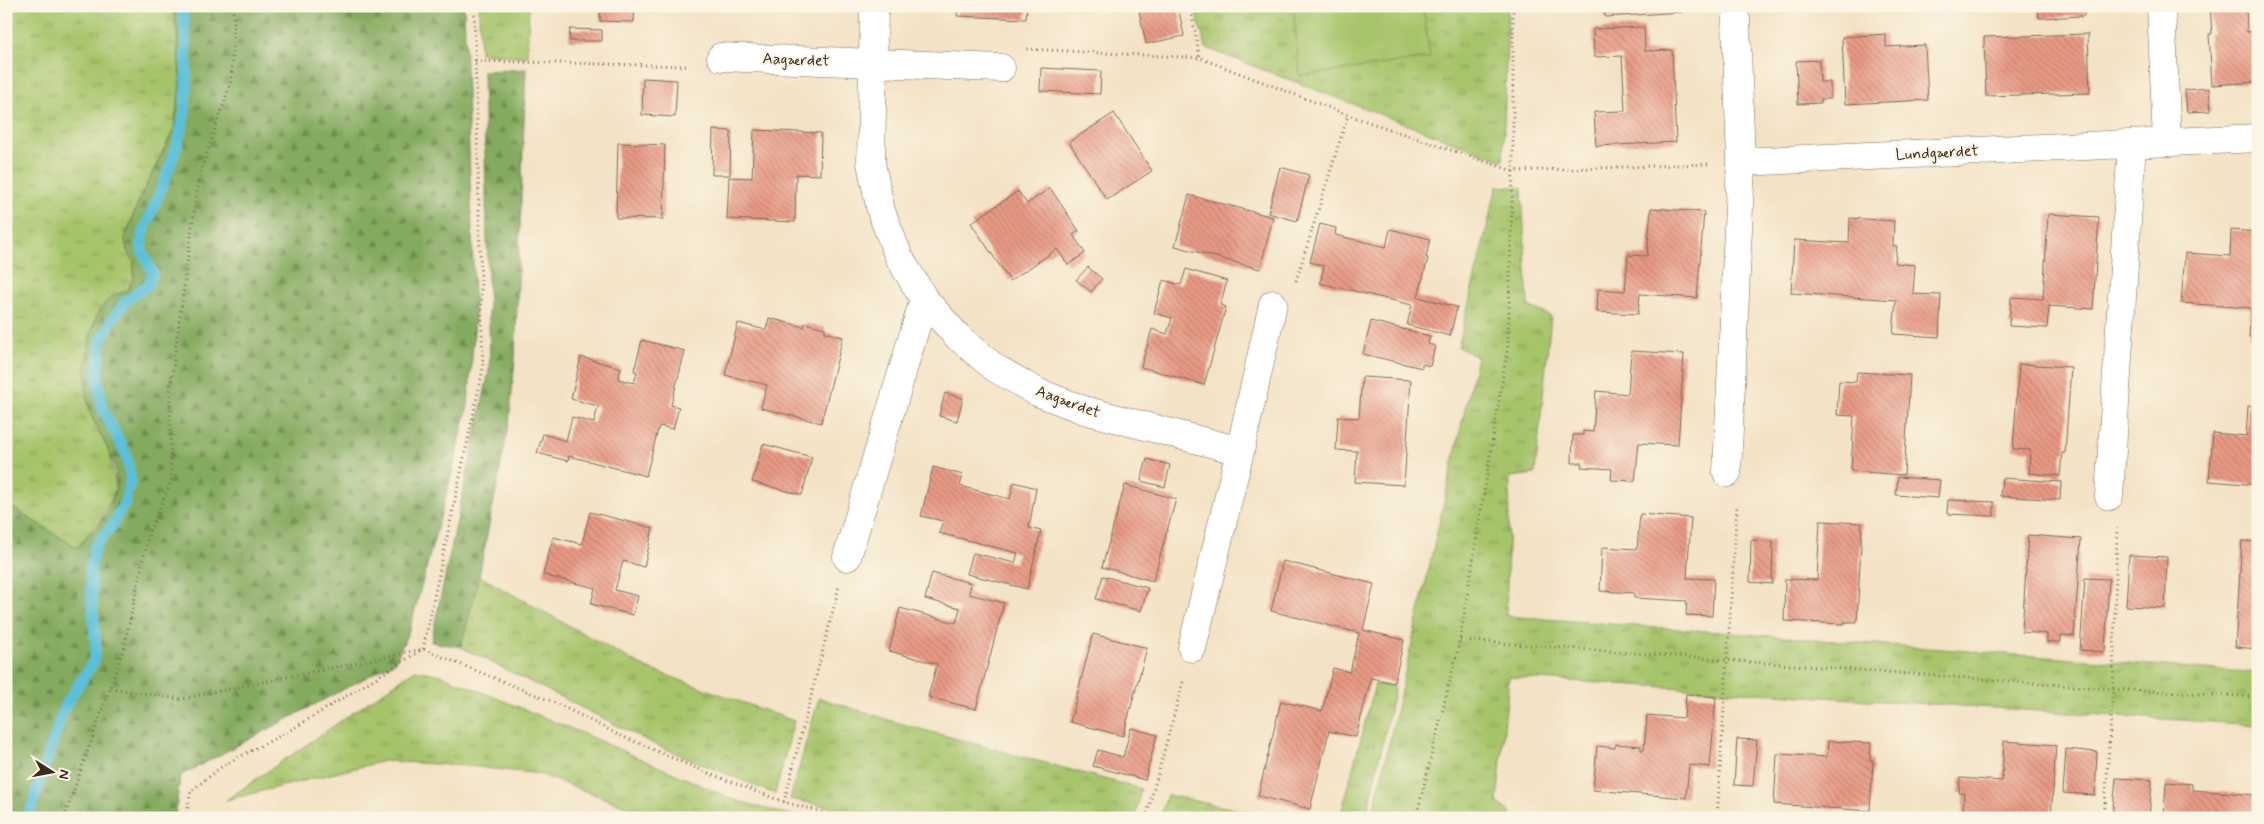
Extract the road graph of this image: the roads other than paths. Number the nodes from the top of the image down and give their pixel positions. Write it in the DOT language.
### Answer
graph roads {
  1 [pos="874,6"];
  2 [pos="2161,6"];
  3 [pos="1736,20"];
  4 [pos="720,57"];
  5 [pos="872,63"];
  6 [pos="1001,68"];
  7 [pos="2258,138"];
  8 [pos="2167,142"];
  9 [pos="2132,144"];
  10 [pos="1741,162"];
  11 [pos="924,299"];
  12 [pos="1273,304"];
  13 [pos="1240,451"];
  14 [pos="1727,473"];
  15 [pos="2109,496"];
  16 [pos="846,557"];
  17 [pos="1192,648"];
  1 -- 5 [label="street, Aagærdet"];
  2 -- 8 [label="street"];
  3 -- 10 [label="street"];
  4 -- 5 [label="street, Aagærdet"];
  5 -- 6 [label="street, Aagærdet"];
  5 -- 11 [label="street, Aagærdet"];
  7 -- 8 [label="street, Lundgærdet"];
  8 -- 9 [label="street, Lundgærdet"];
  9 -- 10 [label="street, Lundgærdet"];
  9 -- 15 [label="street"];
  10 -- 14 [label="street"];
  11 -- 13 [label="street, Aagærdet"];
  11 -- 16 [label="street"];
  12 -- 13 [label="street"];
  13 -- 17 [label="street"];
}
